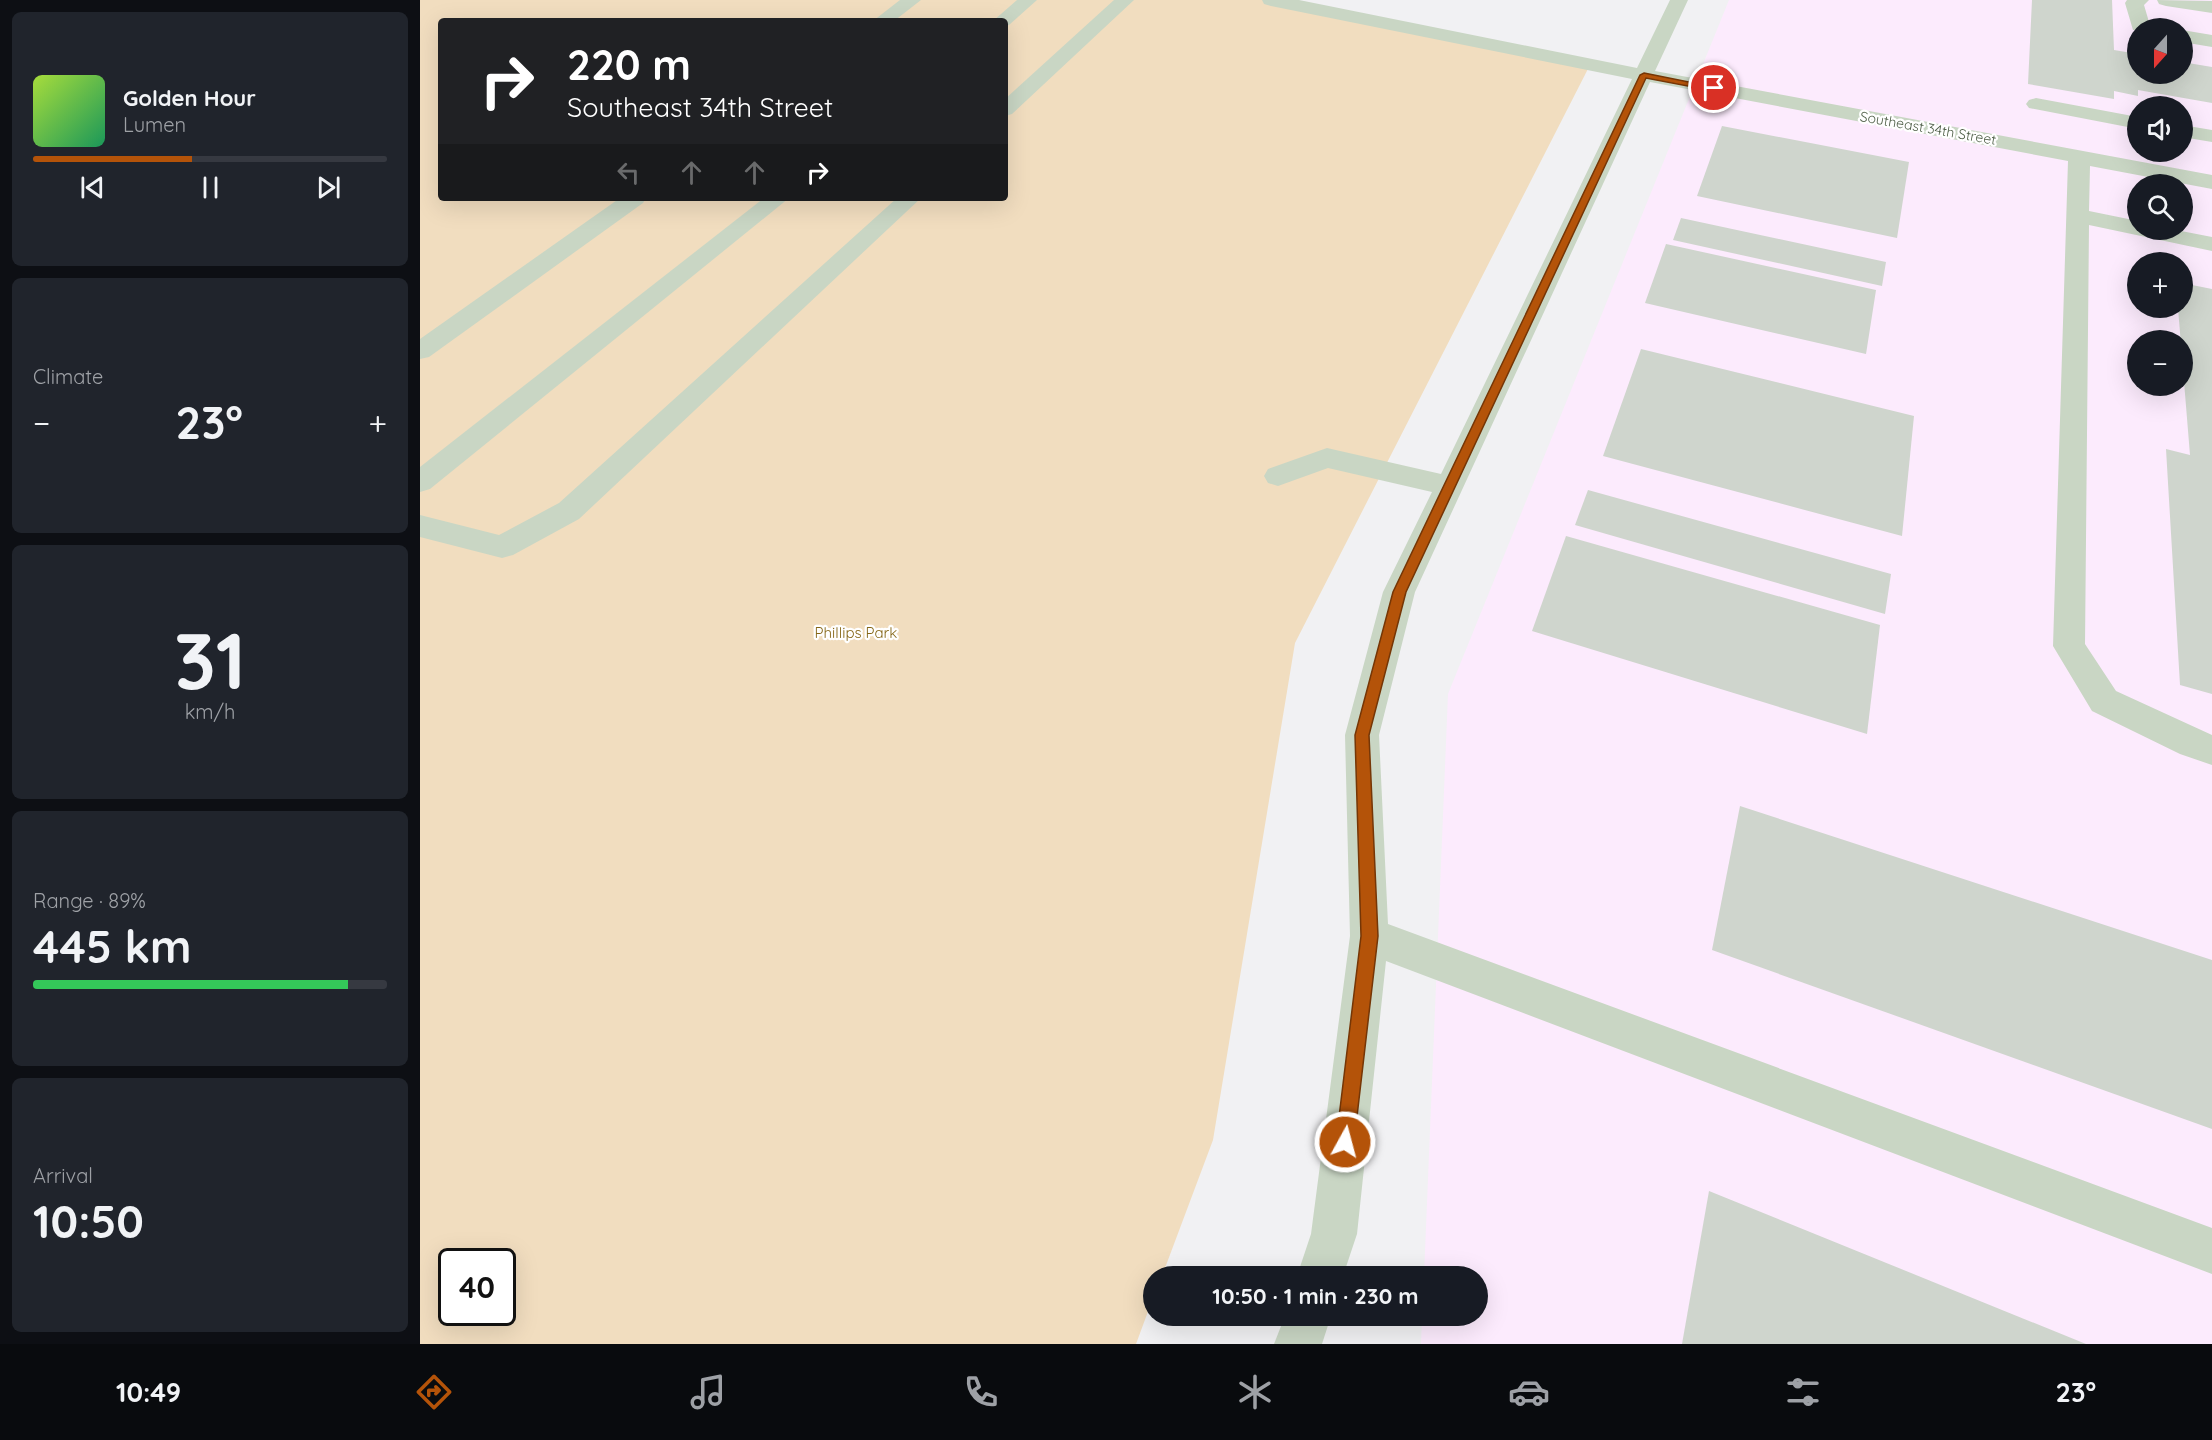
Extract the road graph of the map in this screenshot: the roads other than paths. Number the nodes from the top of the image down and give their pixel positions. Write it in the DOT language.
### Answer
graph roads {
  1 [pos="912,0"];
  2 [pos="1028,0"];
  3 [pos="1125,0"];
  4 [pos="1271,0"];
  5 [pos="1679,0"];
  6 [pos="2140,0"];
  7 [pos="2166,0"];
  8 [pos="2212,7"];
  9 [pos="886,18"];
  10 [pos="1006,18"];
  11 [pos="2137,18"];
  12 [pos="2193,38"];
  13 [pos="2212,41"];
  14 [pos="1644,75"];
  15 [pos="2036,104"];
  16 [pos="1008,107"];
  17 [pos="2127,121"];
  18 [pos="2193,133"];
  19 [pos="2212,136"];
  20 [pos="2079,156"];
  21 [pos="2212,182"];
  22 [pos="631,201"];
  23 [pos="774,201"];
  24 [pos="907,201"];
  25 [pos="2078,216"];
  26 [pos="2127,226"];
  27 [pos="2193,240"];
  28 [pos="2212,244"];
  29 [pos="420,351"];
  30 [pos="1278,476"];
  31 [pos="420,482"];
  32 [pos="1449,486"];
  33 [pos="420,526"];
  34 [pos="2212,750"];
  35 [pos="1370,936"];
  36 [pos="2212,1251"];
  37 [pos="1323,1266"];
  38 [pos="1305,1326"];
  39 [pos="1299,1344"];
  1 -- 9 [label="street"];
  2 -- 10 [label="street"];
  3 -- 16 [label="street"];
  4 -- 14 [label="street, Southeast 34th Street"];
  5 -- 14 [label="street"];
  6 -- 11 [label="street"];
  7 -- 8 [label="street"];
  12 -- 13 [label="street"];
  14 -- 20 [label="street, Southeast 34th Street"];
  14 -- 32 [label="street"];
  15 -- 17 [label="street"];
  18 -- 19 [label="street"];
  20 -- 21 [label="street, Southeast 34th Street"];
  20 -- 25 [label="street"];
  22 -- 29 [label="street"];
  23 -- 31 [label="street"];
  24 -- 33 [label="street"];
  25 -- 26 [label="street"];
  25 -- 34 [label="street"];
  27 -- 28 [label="street"];
  30 -- 32 [label="street"];
  32 -- 35 [label="street"];
  35 -- 36 [label="street"];
  35 -- 37 [label="street"];
  38 -- 39 [label="street"];
}
